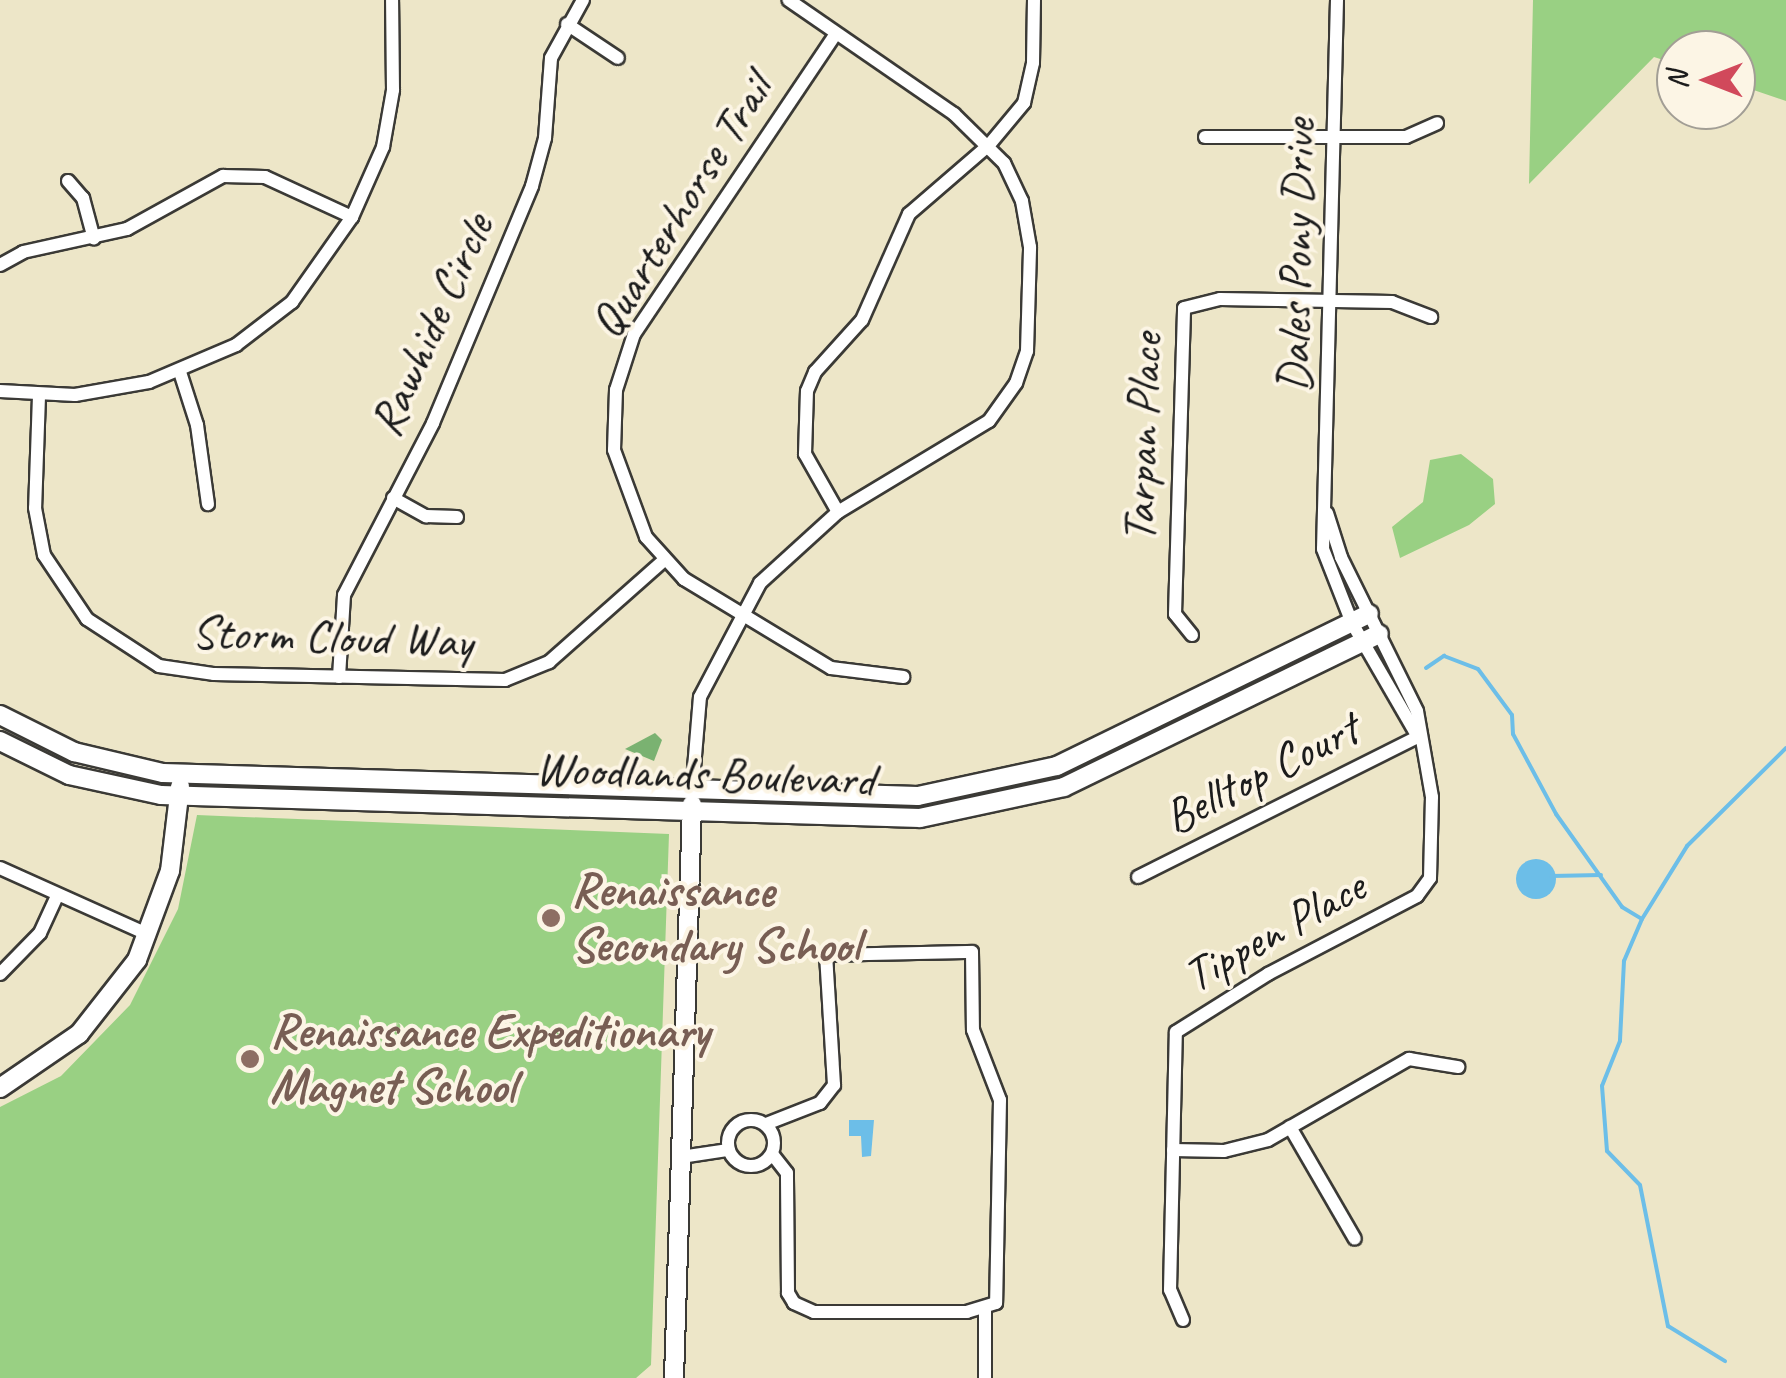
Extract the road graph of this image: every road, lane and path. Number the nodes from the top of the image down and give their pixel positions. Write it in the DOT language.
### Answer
graph roads {
  1 [pos="392,0"];
  2 [pos="583,0"];
  3 [pos="788,0"];
  4 [pos="1034,0"];
  5 [pos="1337,0"];
  6 [pos="567,24"];
  7 [pos="835,34"];
  8 [pos="618,58"];
  9 [pos="1437,124"];
  10 [pos="1206,137"];
  11 [pos="1336,138"];
  12 [pos="989,145"];
  13 [pos="68,181"];
  14 [pos="352,217"];
  15 [pos="94,238"];
  16 [pos="0,265"];
  17 [pos="1332,300"];
  18 [pos="1430,317"];
  19 [pos="180,372"];
  20 [pos="0,390"];
  21 [pos="39,396"];
  22 [pos="393,498"];
  23 [pos="208,504"];
  24 [pos="838,512"];
  25 [pos="457,517"];
  26 [pos="663,561"];
  27 [pos="739,616"];
  28 [pos="1361,619"];
  29 [pos="1192,635"];
  30 [pos="1371,638"];
  31 [pos="339,676"];
  32 [pos="903,677"];
  33 [pos="0,714"];
  34 [pos="1418,737"];
  35 [pos="0,741"];
  36 [pos="182,774"];
  37 [pos="692,792"];
  38 [pos="180,796"];
  39 [pos="692,814"];
  40 [pos="0,868"];
  41 [pos="1138,877"];
  42 [pos="58,896"];
  43 [pos="149,935"];
  44 [pos="0,974"];
  45 [pos="1458,1067"];
  46 [pos="0,1088"];
  47 [pos="766,1124"];
  48 [pos="1290,1127"];
  49 [pos="728,1150"];
  50 [pos="1172,1150"];
  51 [pos="772,1154"];
  52 [pos="681,1157"];
  53 [pos="1355,1239"];
  54 [pos="985,1311"];
  55 [pos="1183,1320"];
  56 [pos="674,1378"];
  57 [pos="985,1378"];
  1 -- 14 [label="street"];
  2 -- 6 [label="street, Rawhide Circle"];
  3 -- 7 [label="street"];
  4 -- 12 [label="street"];
  5 -- 11 [label="street, Dales Pony Drive"];
  6 -- 8 [label="street"];
  6 -- 22 [label="street, Rawhide Circle"];
  7 -- 12 [label="street"];
  7 -- 26 [label="street, Quarterhorse Trail"];
  9 -- 11 [label="street"];
  10 -- 11 [label="street"];
  11 -- 17 [label="street, Dales Pony Drive"];
  12 -- 24 [label="street"];
  12 -- 24 [label="street"];
  13 -- 15 [label="street"];
  14 -- 15 [label="street"];
  14 -- 19 [label="street"];
  15 -- 16 [label="street"];
  17 -- 18 [label="street, Tarpan Place"];
  17 -- 28 [label="street, Dales Pony Drive"];
  17 -- 29 [label="street, Tarpan Place"];
  19 -- 21 [label="street"];
  19 -- 23 [label="street"];
  20 -- 21 [label="street"];
  21 -- 31 [label="street, Storm Cloud Way"];
  22 -- 25 [label="street"];
  22 -- 31 [label="street, Rawhide Circle"];
  24 -- 27 [label="street"];
  26 -- 27 [label="street, Quarterhorse Trail"];
  26 -- 31 [label="street, Storm Cloud Way"];
  27 -- 32 [label="street, Quarterhorse Trail"];
  27 -- 37 [label="street"];
  28 -- 30 [label="street, Dales Pony Drive"];
  28 -- 37 [label="street, Woodlands Boulevard"];
  30 -- 34 [label="street, Tippen Place"];
  30 -- 39 [label="street, Woodlands Boulevard"];
  33 -- 36 [label="street, Woodlands Boulevard"];
  34 -- 41 [label="street, Belltop Court"];
  34 -- 50 [label="street, Tippen Place"];
  35 -- 38 [label="street, Woodlands Boulevard"];
  36 -- 37 [label="street, Woodlands Boulevard"];
  36 -- 38 [label="street"];
  37 -- 39 [label="street"];
  38 -- 39 [label="street, Woodlands Boulevard"];
  38 -- 43 [label="street"];
  39 -- 52 [label="street"];
  40 -- 42 [label="street"];
  42 -- 43 [label="street"];
  42 -- 44 [label="street"];
  43 -- 46 [label="street"];
  45 -- 48 [label="street"];
  47 -- 49 [label="street"];
  47 -- 51 [label="street"];
  47 -- 54 [label="street"];
  48 -- 50 [label="street"];
  48 -- 53 [label="street"];
  49 -- 51 [label="street"];
  49 -- 52 [label="street"];
  50 -- 55 [label="street, Tippen Place"];
  51 -- 54 [label="street"];
  52 -- 56 [label="street"];
  54 -- 57 [label="street"];
}
